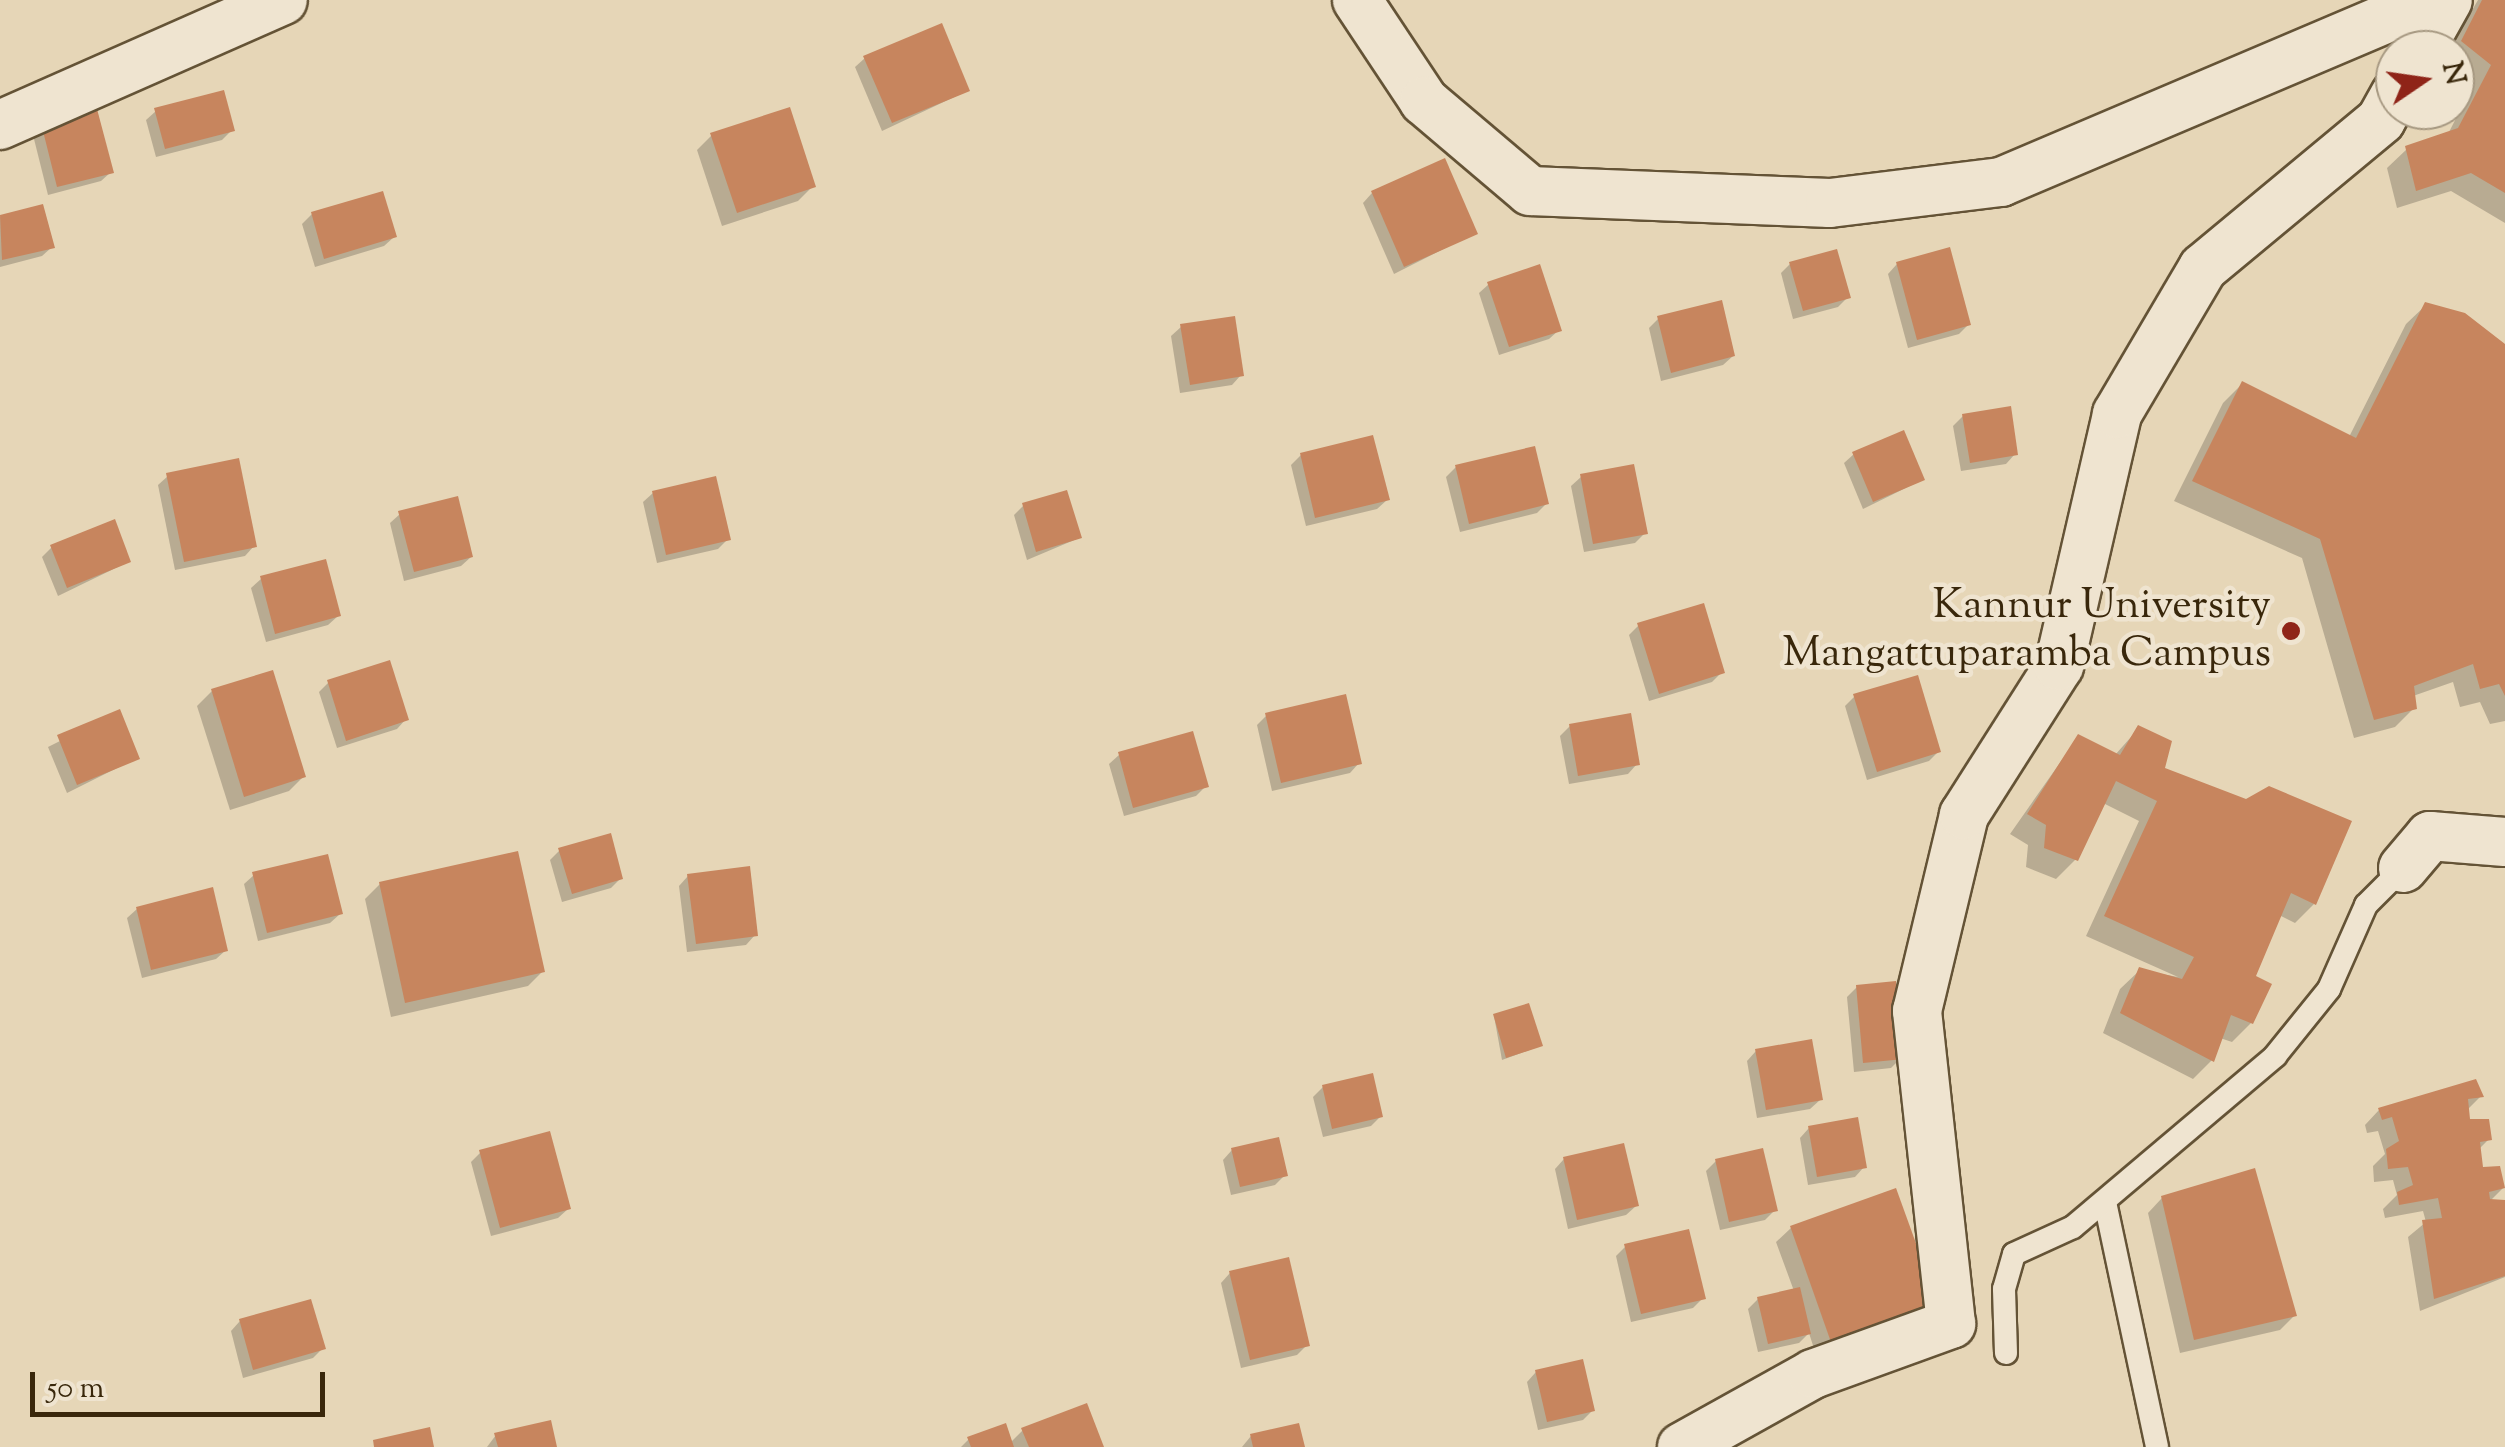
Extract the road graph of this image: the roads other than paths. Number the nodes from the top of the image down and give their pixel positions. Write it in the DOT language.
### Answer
graph roads {
  1 [pos="282,0"];
  2 [pos="1356,0"];
  3 [pos="2430,0"];
  4 [pos="2448,0"];
  5 [pos="2431,30"];
  6 [pos="2375,125"];
  7 [pos="0,126"];
  8 [pos="2505,842"];
  9 [pos="2403,868"];
  10 [pos="2106,1202"];
  11 [pos="2006,1353"];
  12 [pos="1682,1447"];
  13 [pos="2157,1447"];
  1 -- 7 [label="street"];
  2 -- 3 [label="street"];
  4 -- 5 [label="street"];
  6 -- 12 [label="street"];
  8 -- 9 [label="street"];
  9 -- 10 [label="lane"];
  10 -- 11 [label="lane"];
  10 -- 13 [label="lane"];
}
